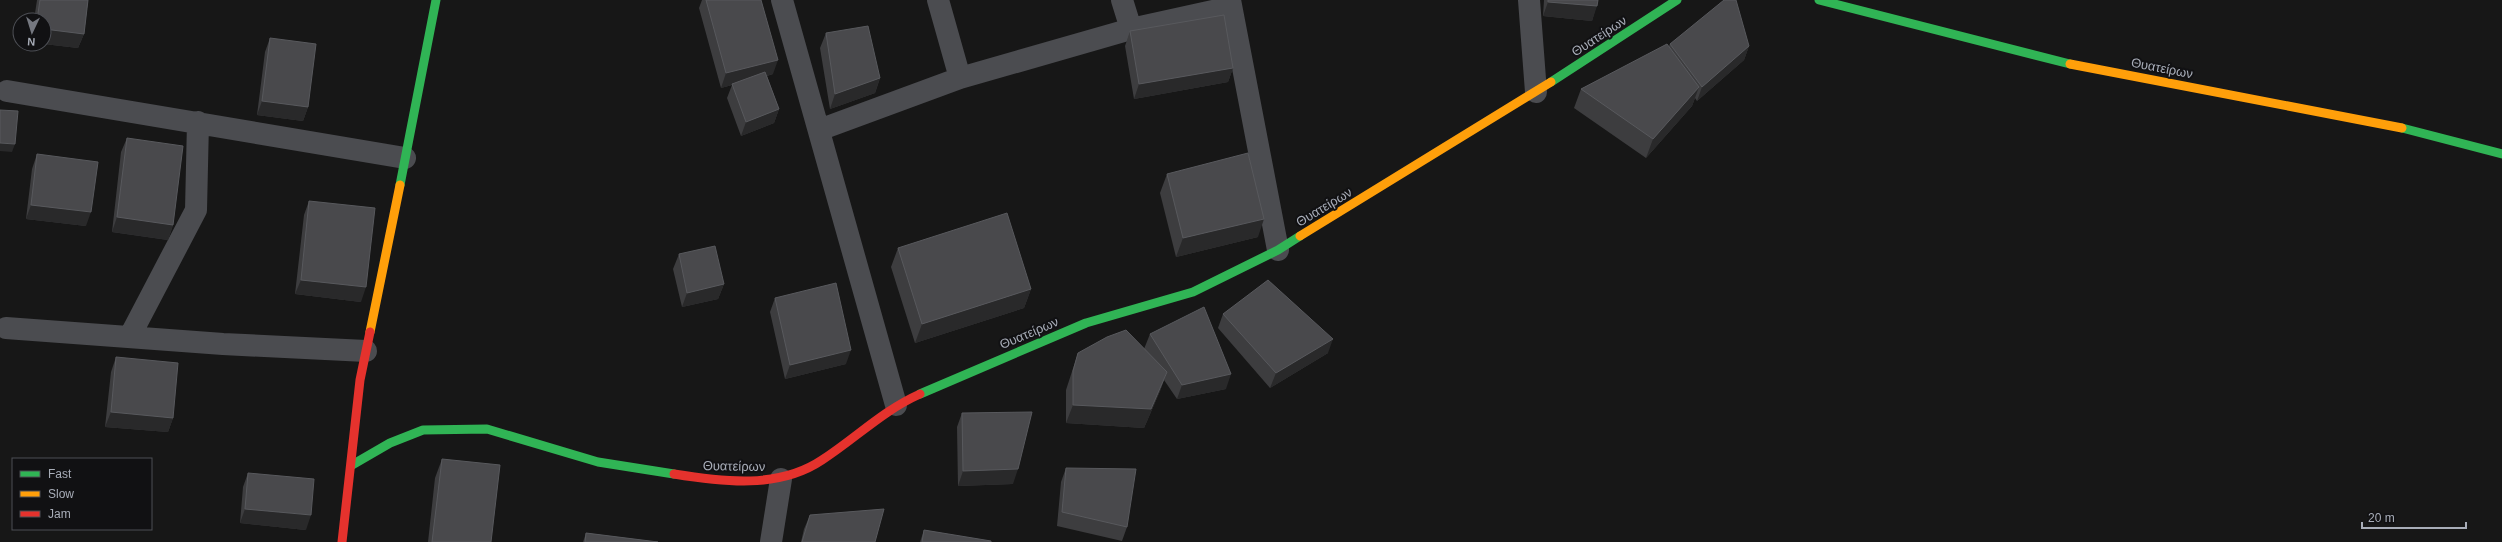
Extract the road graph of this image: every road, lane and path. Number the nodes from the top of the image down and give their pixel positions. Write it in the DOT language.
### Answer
graph roads {
  1 [pos="436,0"];
  2 [pos="782,0"];
  3 [pos="938,0"];
  4 [pos="1122,0"];
  5 [pos="1529,0"];
  6 [pos="1677,0"];
  7 [pos="1819,0"];
  8 [pos="1231,3"];
  9 [pos="1131,29"];
  10 [pos="960,78"];
  11 [pos="7,91"];
  12 [pos="1536,92"];
  13 [pos="198,122"];
  14 [pos="819,130"];
  15 [pos="2502,154"];
  16 [pos="405,158"];
  17 [pos="1278,250"];
  18 [pos="6,328"];
  19 [pos="130,336"];
  20 [pos="366,351"];
  21 [pos="896,405"];
  22 [pos="352,465"];
  23 [pos="781,479"];
  24 [pos="338,540"];
  25 [pos="771,542"];
  1 -- 16 [label="street"];
  2 -- 14 [label="street"];
  3 -- 10 [label="street"];
  4 -- 9 [label="street"];
  5 -- 12 [label="street"];
  6 -- 12 [label="street, Θυατείρων"];
  7 -- 15 [label="street, Θυατείρων"];
  8 -- 9 [label="street"];
  8 -- 17 [label="street"];
  9 -- 10 [label="street"];
  10 -- 14 [label="street"];
  11 -- 13 [label="street"];
  12 -- 17 [label="street, Θυατείρων"];
  13 -- 16 [label="street"];
  13 -- 19 [label="street"];
  14 -- 21 [label="street"];
  16 -- 20 [label="street"];
  17 -- 21 [label="street, Θυατείρων"];
  18 -- 19 [label="street"];
  19 -- 20 [label="street"];
  20 -- 22 [label="street"];
  21 -- 23 [label="street, Θυατείρων"];
  22 -- 23 [label="street, Θυατείρων"];
  22 -- 24 [label="street"];
  23 -- 25 [label="street"];
}
